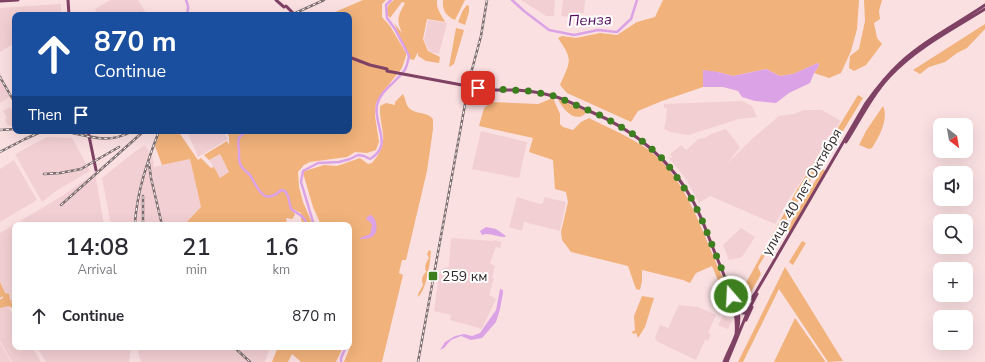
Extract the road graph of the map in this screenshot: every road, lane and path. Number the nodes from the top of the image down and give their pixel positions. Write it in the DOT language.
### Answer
graph roads {
  1 [pos="18,0"];
  2 [pos="68,0"];
  3 [pos="278,0"];
  4 [pos="0,1"];
  5 [pos="985,5"];
  6 [pos="985,9"];
  7 [pos="69,12"];
  8 [pos="290,12"];
  9 [pos="352,59"];
  10 [pos="896,67"];
  11 [pos="893,73"];
  12 [pos="877,91"];
  13 [pos="633,133"];
  14 [pos="89,134"];
  15 [pos="96,170"];
  16 [pos="729,287"];
  17 [pos="758,292"];
  18 [pos="743,301"];
  19 [pos="738,309"];
  20 [pos="749,310"];
  21 [pos="737,335"];
  22 [pos="725,362"];
  1 -- 4 [label="main road"];
  2 -- 7 [label="main road"];
  3 -- 8 [label="main road, bridge"];
  5 -- 10 [label="main road"];
  6 -- 11 [label="main road"];
  9 -- 13 [label="main road, bridge"];
  10 -- 11 [label="main road"];
  10 -- 12 [label="main road"];
  11 -- 12 [label="main road"];
  12 -- 17 [label="main road, улица 40 лет Октября"];
  12 -- 18 [label="main road, улица 40 лет Октября"];
  13 -- 16 [label="main road"];
  13 -- 18 [label="main road"];
  14 -- 15 [label="main road"];
  16 -- 19 [label="main road"];
  16 -- 21 [label="main road"];
  17 -- 20 [label="main road, улица 40 лет Октября"];
  17 -- 21 [label="main road, улица 40 лет Октября"];
  18 -- 19 [label="main road, улица 40 лет Октября"];
  18 -- 20 [label="main road"];
  19 -- 20 [label="main road"];
  19 -- 21 [label="main road, улица 40 лет Октября"];
  20 -- 21 [label="main road, улица 40 лет Октября"];
  21 -- 22 [label="main road, улица 40 лет Октября"];
  21 -- 22 [label="main road, улица 40 лет Октября"];
}
